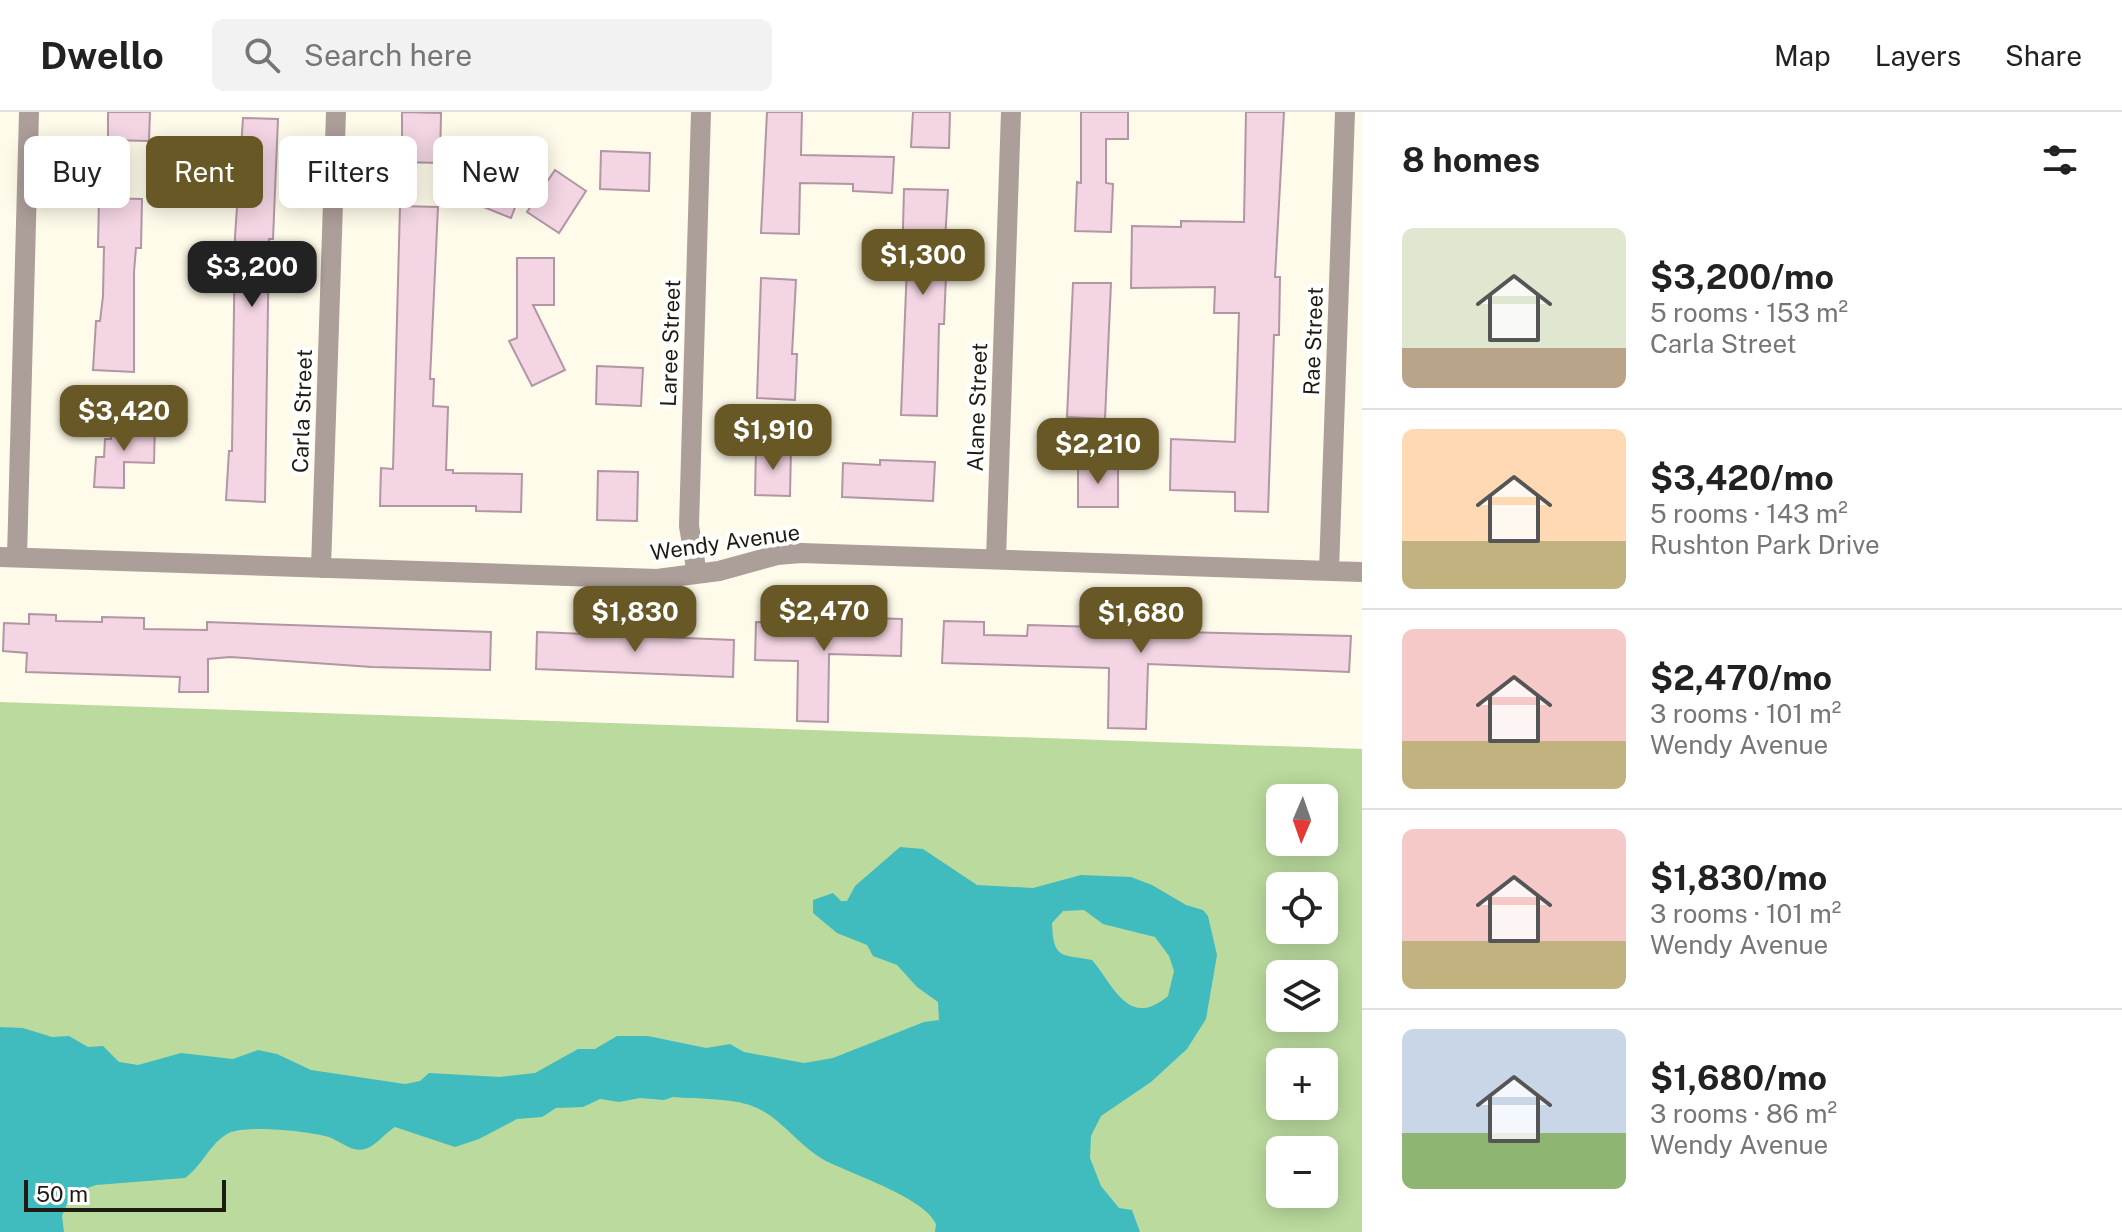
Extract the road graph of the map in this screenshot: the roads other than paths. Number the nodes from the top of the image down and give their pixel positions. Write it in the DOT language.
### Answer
graph roads {
  1 [pos="29,112"];
  2 [pos="336,112"];
  3 [pos="701,112"];
  4 [pos="1011,112"];
  5 [pos="1345,112"];
  6 [pos="8,557"];
  7 [pos="996,559"];
  8 [pos="321,568"];
  9 [pos="1329,571"];
  10 [pos="1362,572"];
  11 [pos="697,574"];
  1 -- 6 [label="street"];
  2 -- 8 [label="street, Carla Street"];
  3 -- 11 [label="street, Laree Street"];
  4 -- 7 [label="street, Alane Street"];
  5 -- 9 [label="street, Rae Street"];
  6 -- 8 [label="street, Wendy Avenue"];
  7 -- 9 [label="street, Wendy Avenue"];
  7 -- 11 [label="street, Wendy Avenue"];
  8 -- 11 [label="street, Wendy Avenue"];
  9 -- 10 [label="street, Wendy Avenue"];
}
